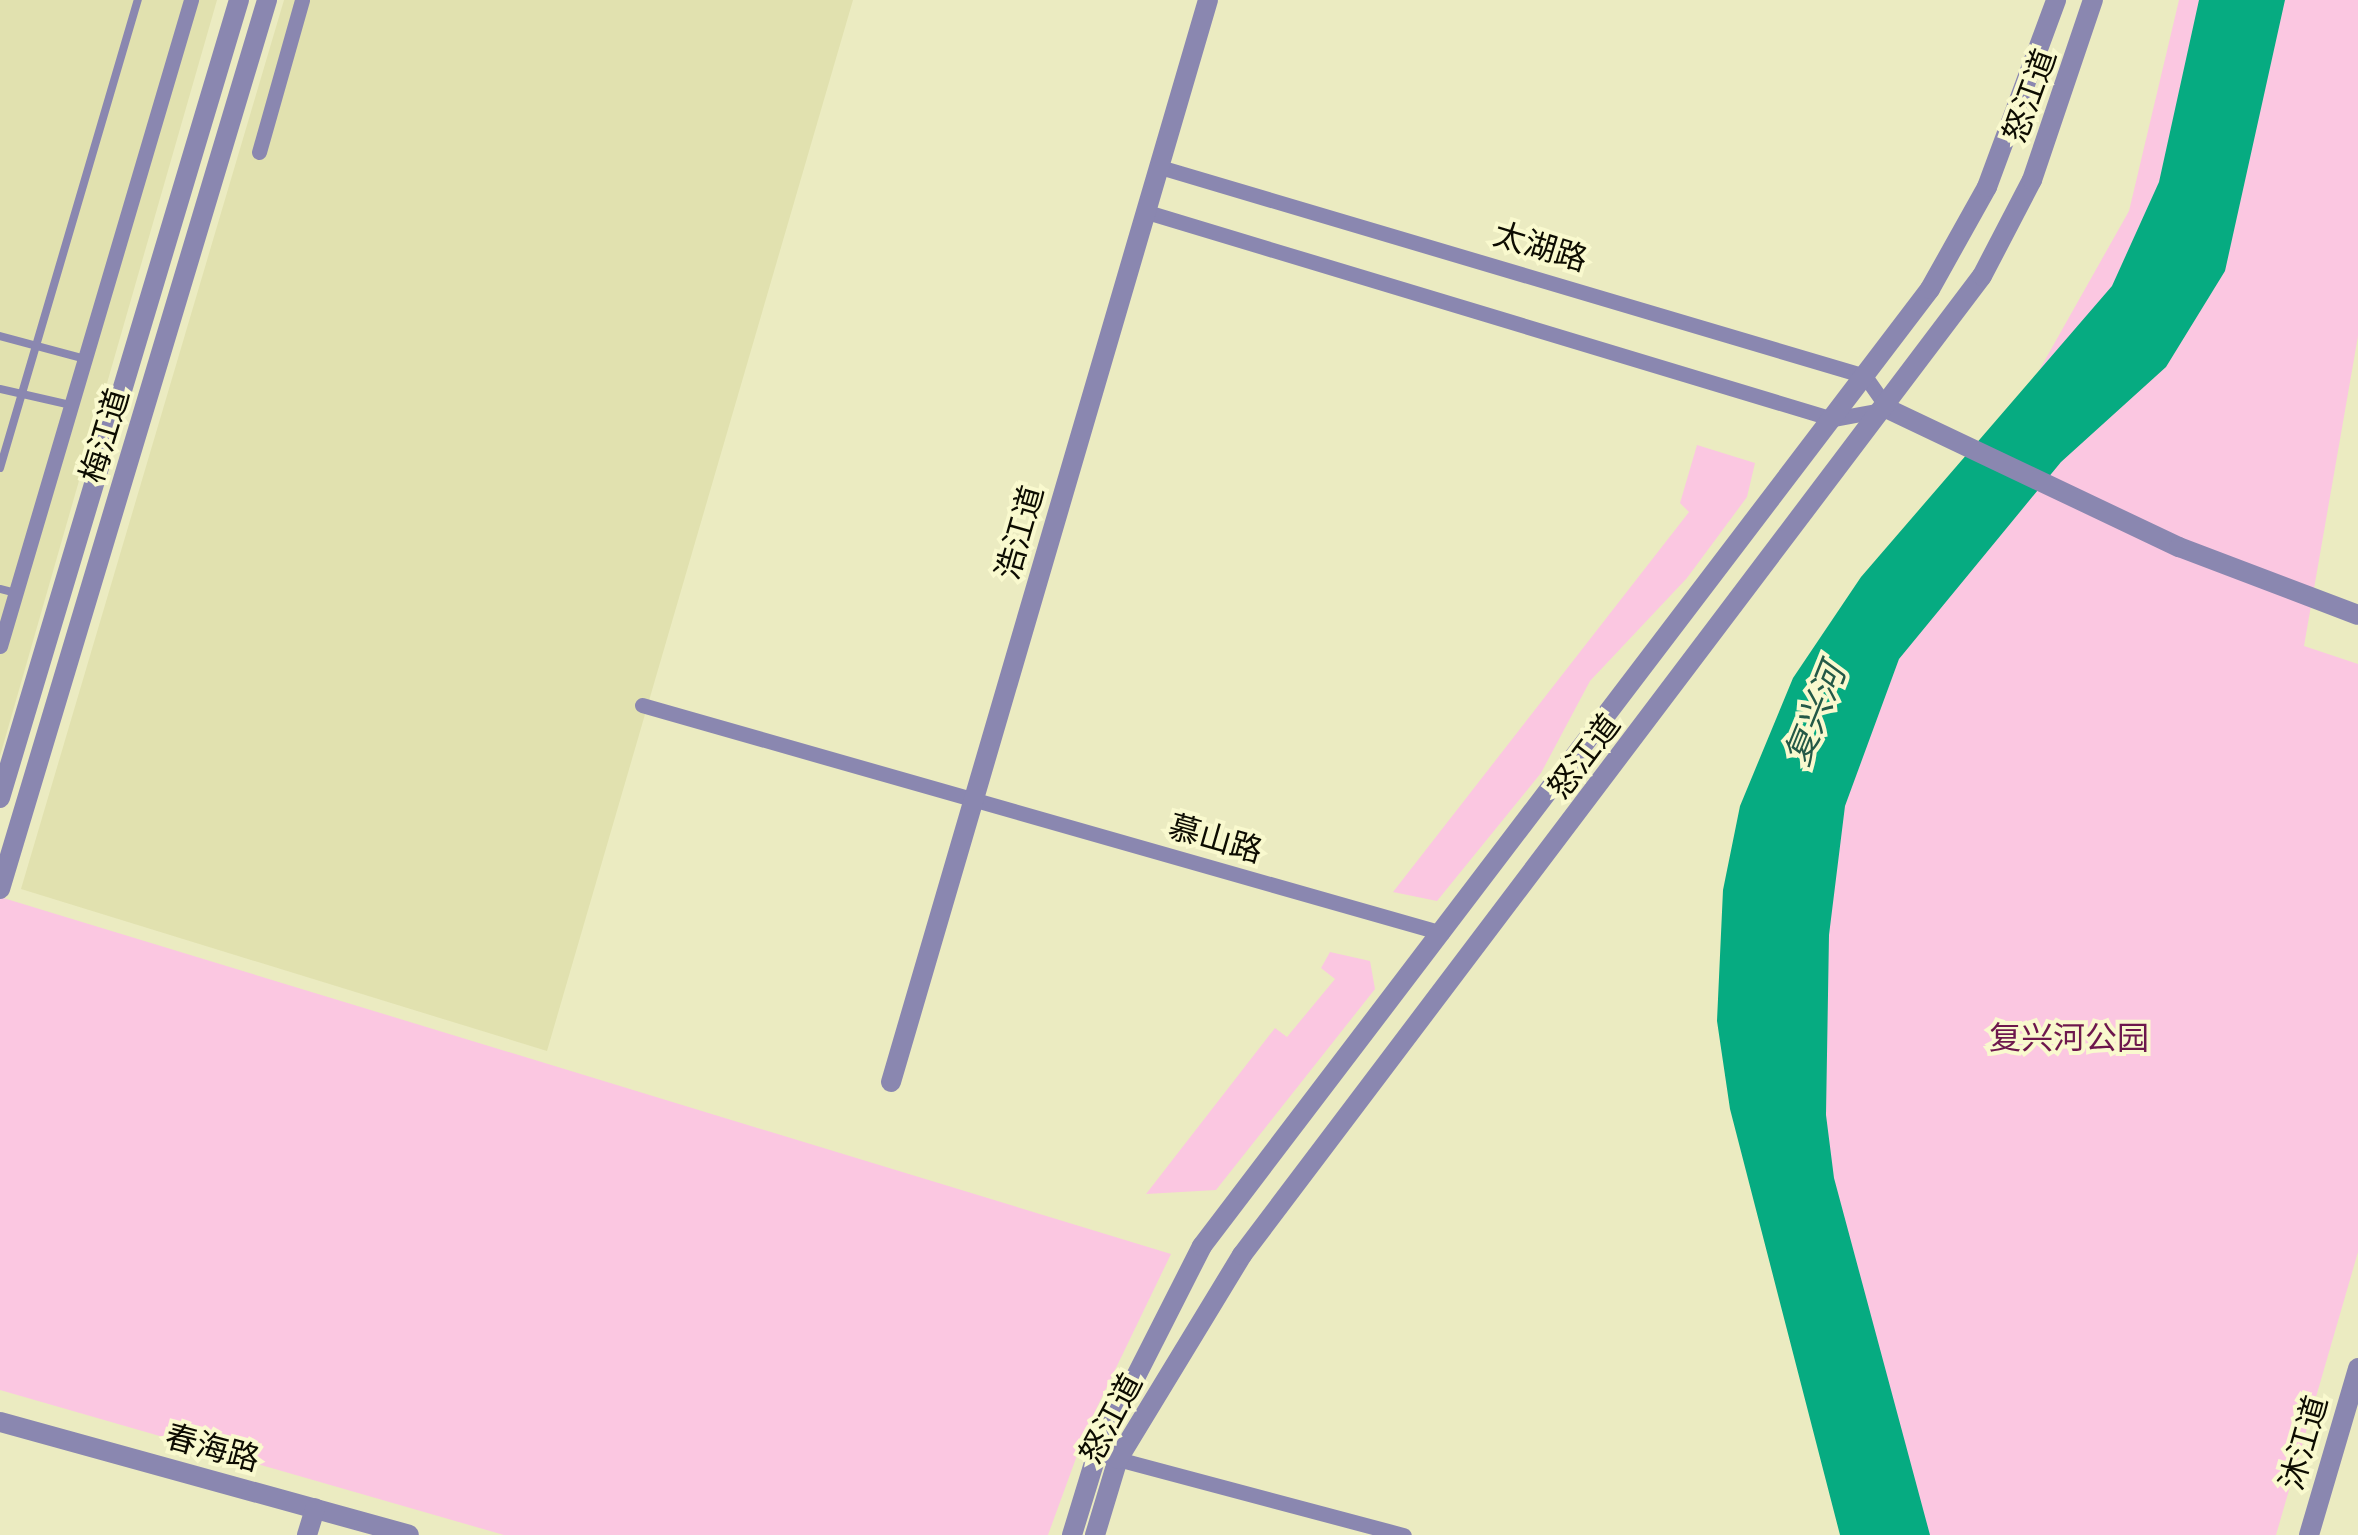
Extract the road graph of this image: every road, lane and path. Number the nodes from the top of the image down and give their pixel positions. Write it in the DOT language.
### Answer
graph roads {
  1 [pos="138,0"];
  2 [pos="190,0"];
  3 [pos="239,0"];
  4 [pos="268,0"];
  5 [pos="302,0"];
  6 [pos="1208,0"];
  7 [pos="2056,0"];
  8 [pos="2093,0"];
  9 [pos="259,152"];
  10 [pos="1160,167"];
  11 [pos="1147,212"];
  12 [pos="0,336"];
  13 [pos="36,346"];
  14 [pos="85,359"];
  15 [pos="1865,376"];
  16 [pos="0,388"];
  17 [pos="22,395"];
  18 [pos="71,405"];
  19 [pos="1888,409"];
  20 [pos="1833,419"];
  21 [pos="0,468"];
  22 [pos="8,591"];
  23 [pos="2358,615"];
  24 [pos="1,640"];
  25 [pos="642,705"];
  26 [pos="0,798"];
  27 [pos="974,800"];
  28 [pos="0,889"];
  29 [pos="1442,934"];
  30 [pos="891,1082"];
  31 [pos="2358,1368"];
  32 [pos="0,1422"];
  33 [pos="1107,1456"];
  34 [pos="315,1508"];
  35 [pos="358,1528"];
  36 [pos="307,1535"];
  37 [pos="409,1535"];
  38 [pos="1072,1535"];
  39 [pos="1094,1535"];
  40 [pos="1404,1535"];
  41 [pos="2309,1535"];
  1 -- 13 [label="lane"];
  2 -- 14 [label="street"];
  3 -- 26 [label="street, 梅江道"];
  4 -- 28 [label="street, 梅江道"];
  5 -- 9 [label="street"];
  6 -- 10 [label="street, 浩江道"];
  7 -- 15 [label="street, 怒江道"];
  8 -- 19 [label="street, 怒江道"];
  10 -- 11 [label="street, 浩江道"];
  10 -- 15 [label="street, 太湖路"];
  11 -- 20 [label="street"];
  11 -- 27 [label="street, 浩江道"];
  12 -- 13 [label="lane"];
  13 -- 14 [label="lane"];
  13 -- 17 [label="lane"];
  14 -- 18 [label="street"];
  15 -- 19 [label="street"];
  15 -- 20 [label="street, 怒江道"];
  16 -- 17 [label="lane"];
  17 -- 18 [label="lane"];
  17 -- 21 [label="lane"];
  18 -- 22 [label="street"];
  19 -- 20 [label="street"];
  19 -- 23 [label="street"];
  19 -- 33 [label="street, 怒江道"];
  20 -- 29 [label="street, 怒江道"];
  22 -- 24 [label="street"];
  25 -- 27 [label="street, 慕山路"];
  27 -- 29 [label="street, 慕山路"];
  27 -- 30 [label="street, 浩江道"];
  29 -- 33 [label="street, 怒江道"];
  31 -- 41 [label="street, 沐江道"];
  32 -- 34 [label="street, 春海路"];
  33 -- 38 [label="street, 怒江道"];
  33 -- 39 [label="street, 怒江道"];
  33 -- 40 [label="street"];
  34 -- 35 [label="street, 春海路"];
  34 -- 36 [label="street"];
  35 -- 37 [label="street, 春海路"];
}
